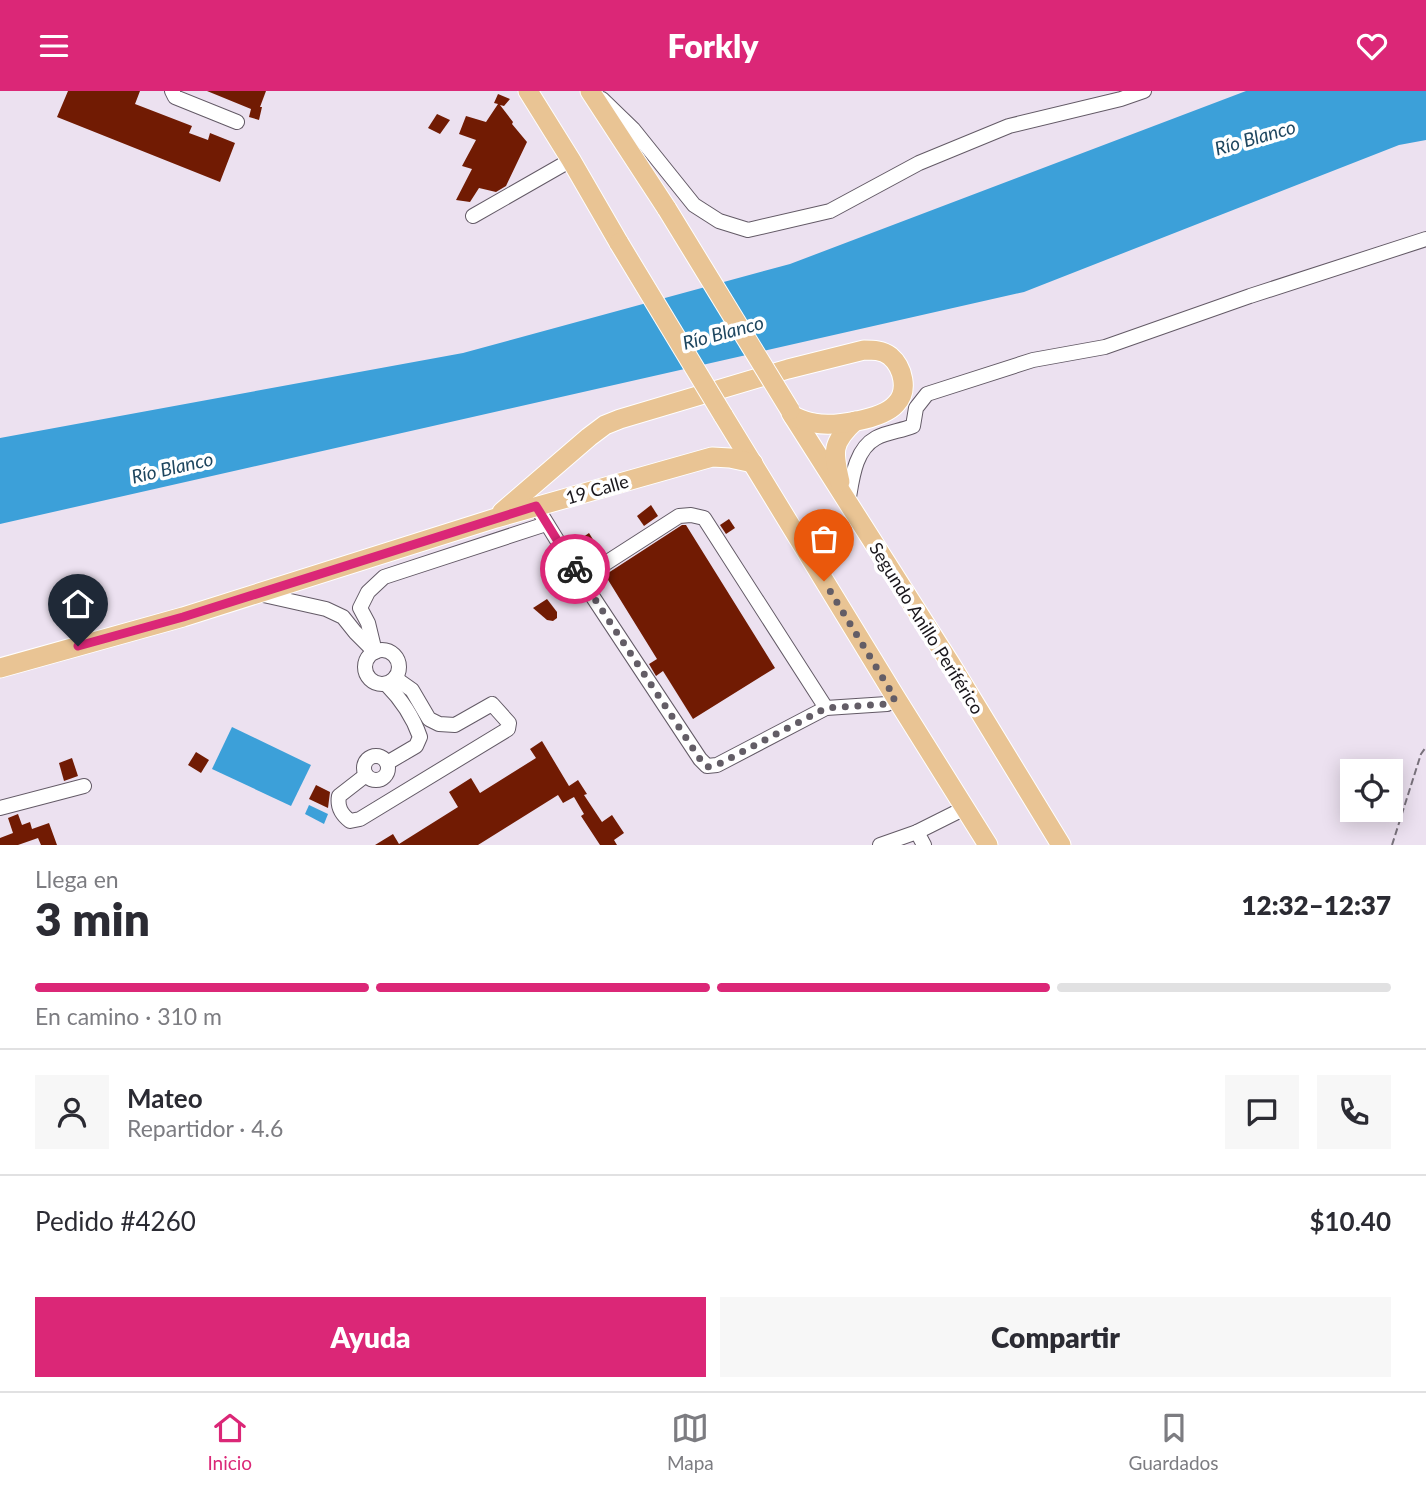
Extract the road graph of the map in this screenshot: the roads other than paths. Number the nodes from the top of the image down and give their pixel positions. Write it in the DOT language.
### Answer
graph roads {
  1 [pos="172,91"];
  2 [pos="528,91"];
  3 [pos="592,91"];
  4 [pos="1144,91"];
  5 [pos="237,122"];
  6 [pos="571,160"];
  7 [pos="473,216"];
  8 [pos="1426,239"];
  9 [pos="792,413"];
  10 [pos="725,418"];
  11 [pos="855,421"];
  12 [pos="712,457"];
  13 [pos="753,463"];
  14 [pos="846,499"];
  15 [pos="536,506"];
  16 [pos="496,517"];
  17 [pos="546,524"];
  18 [pos="581,579"];
  19 [pos="257,594"];
  20 [pos="375,652"];
  21 [pos="0,668"];
  22 [pos="391,681"];
  23 [pos="895,698"];
  24 [pos="826,708"];
  25 [pos="84,786"];
  26 [pos="0,808"];
  27 [pos="965,808"];
  28 [pos="920,839"];
  29 [pos="880,845"];
  30 [pos="988,845"];
  31 [pos="1061,845"];
  1 -- 5 [label="street"];
  2 -- 6 [label="main road"];
  3 -- 4 [label="street"];
  3 -- 9 [label="main road, Segundo Anillo Periférico, bridge"];
  6 -- 7 [label="street"];
  6 -- 10 [label="main road, bridge"];
  8 -- 14 [label="street"];
  9 -- 11 [label="main road"];
  9 -- 14 [label="main road, Segundo Anillo Periférico"];
  10 -- 12 [label="main road"];
  10 -- 13 [label="main road"];
  11 -- 14 [label="main road"];
  11 -- 16 [label="main road"];
  12 -- 13 [label="main road, 19 Calle"];
  12 -- 15 [label="main road, 19 Calle"];
  13 -- 23 [label="main road"];
  14 -- 31 [label="main road, Segundo Anillo Periférico"];
  15 -- 16 [label="main road, 19 Calle"];
  15 -- 17 [label="street"];
  16 -- 19 [label="main road, 19 Calle"];
  17 -- 18 [label="street"];
  17 -- 20 [label="street"];
  18 -- 24 [label="street"];
  18 -- 24 [label="street"];
  19 -- 20 [label="street"];
  19 -- 21 [label="main road, 19 Calle"];
  20 -- 22 [label="street"];
  20 -- 22 [label="street"];
  22 -- 22 [label="street"];
  23 -- 24 [label="street"];
  23 -- 27 [label="main road"];
  25 -- 26 [label="street"];
  27 -- 28 [label="street"];
  27 -- 30 [label="main road"];
  28 -- 29 [label="street"];
}
